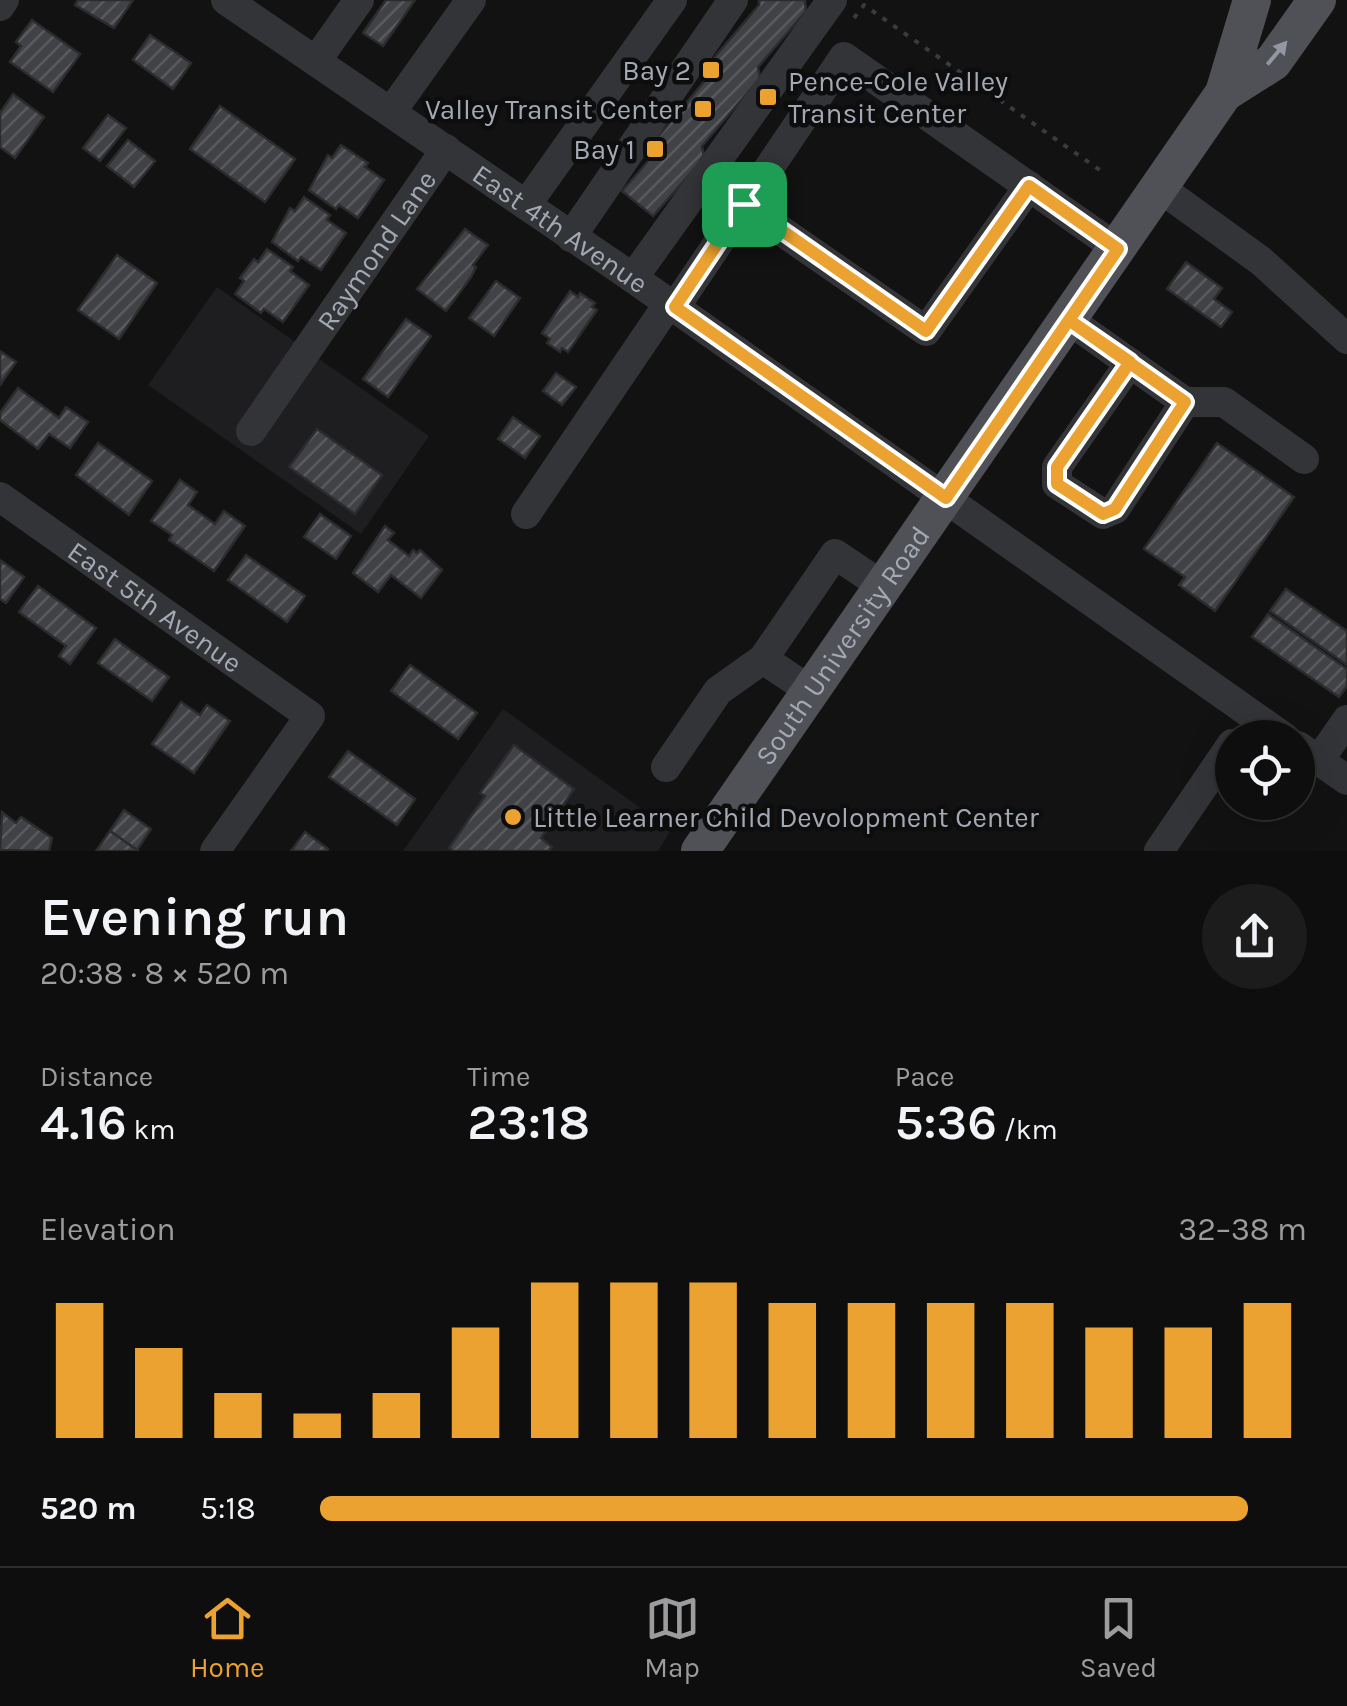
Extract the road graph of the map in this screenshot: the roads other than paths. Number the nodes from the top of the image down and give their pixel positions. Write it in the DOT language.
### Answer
graph roads {
  1 [pos="226,0"];
  2 [pos="359,0"];
  3 [pos="471,0"];
  4 [pos="672,0"];
  5 [pos="733,0"];
  6 [pos="1252,0"];
  7 [pos="1317,0"];
  8 [pos="842,10"];
  9 [pos="316,61"];
  10 [pos="1224,93"];
  11 [pos="391,112"];
  12 [pos="446,149"];
  13 [pos="1029,186"];
  14 [pos="1160,188"];
  15 [pos="744,204"];
  16 [pos="526,206"];
  17 [pos="571,236"];
  18 [pos="1118,249"];
  19 [pos="633,278"];
  20 [pos="672,305"];
  21 [pos="1069,320"];
  22 [pos="1347,339"];
  23 [pos="1130,362"];
  24 [pos="1185,402"];
  25 [pos="252,431"];
  26 [pos="1304,459"];
  27 [pos="0,498"];
  28 [pos="946,498"];
  29 [pos="526,514"];
  30 [pos="884,588"];
  31 [pos="762,659"];
  32 [pos="812,692"];
  33 [pos="1237,720"];
  34 [pos="1347,720"];
  35 [pos="1315,747"];
  36 [pos="1315,758"];
  37 [pos="666,767"];
  38 [pos="1215,769"];
  39 [pos="1347,780"];
  40 [pos="216,851"];
  41 [pos="700,851"];
  42 [pos="1158,851"];
  1 -- 9 [label="street, East 4th Avenue"];
  2 -- 9 [label="street"];
  3 -- 11 [label="street"];
  4 -- 16 [label="street"];
  5 -- 17 [label="street"];
  6 -- 10 [label="main road, South University Road"];
  10 -- 7 [label="main road, South University Road, one-way"];
  8 -- 19 [label="street"];
  9 -- 11 [label="street, East 4th Avenue"];
  10 -- 14 [label="main road, South University Road"];
  11 -- 12 [label="street, East 4th Avenue"];
  12 -- 16 [label="street, East 4th Avenue"];
  12 -- 25 [label="street, Raymond Lane"];
  13 -- 15 [label="street"];
  13 -- 15 [label="street"];
  13 -- 18 [label="street"];
  14 -- 18 [label="main road, South University Road"];
  14 -- 22 [label="street"];
  15 -- 20 [label="street"];
  16 -- 17 [label="street, East 4th Avenue"];
  17 -- 19 [label="street, East 4th Avenue"];
  18 -- 21 [label="main road, South University Road"];
  19 -- 20 [label="street, East 4th Avenue"];
  20 -- 28 [label="street, East 4th Avenue"];
  20 -- 29 [label="street"];
  21 -- 23 [label="street"];
  21 -- 28 [label="main road, South University Road"];
  23 -- 24 [label="street"];
  23 -- 24 [label="street"];
  24 -- 26 [label="street"];
  27 -- 40 [label="street, East 5th Avenue"];
  28 -- 30 [label="main road, South University Road"];
  28 -- 33 [label="street, East 4th Avenue"];
  30 -- 31 [label="street"];
  30 -- 32 [label="main road, South University Road"];
  31 -- 32 [label="street"];
  31 -- 37 [label="street"];
  32 -- 41 [label="main road, South University Road"];
  34 -- 35 [label="street"];
  36 -- 39 [label="street"];
  38 -- 42 [label="street"];
}
